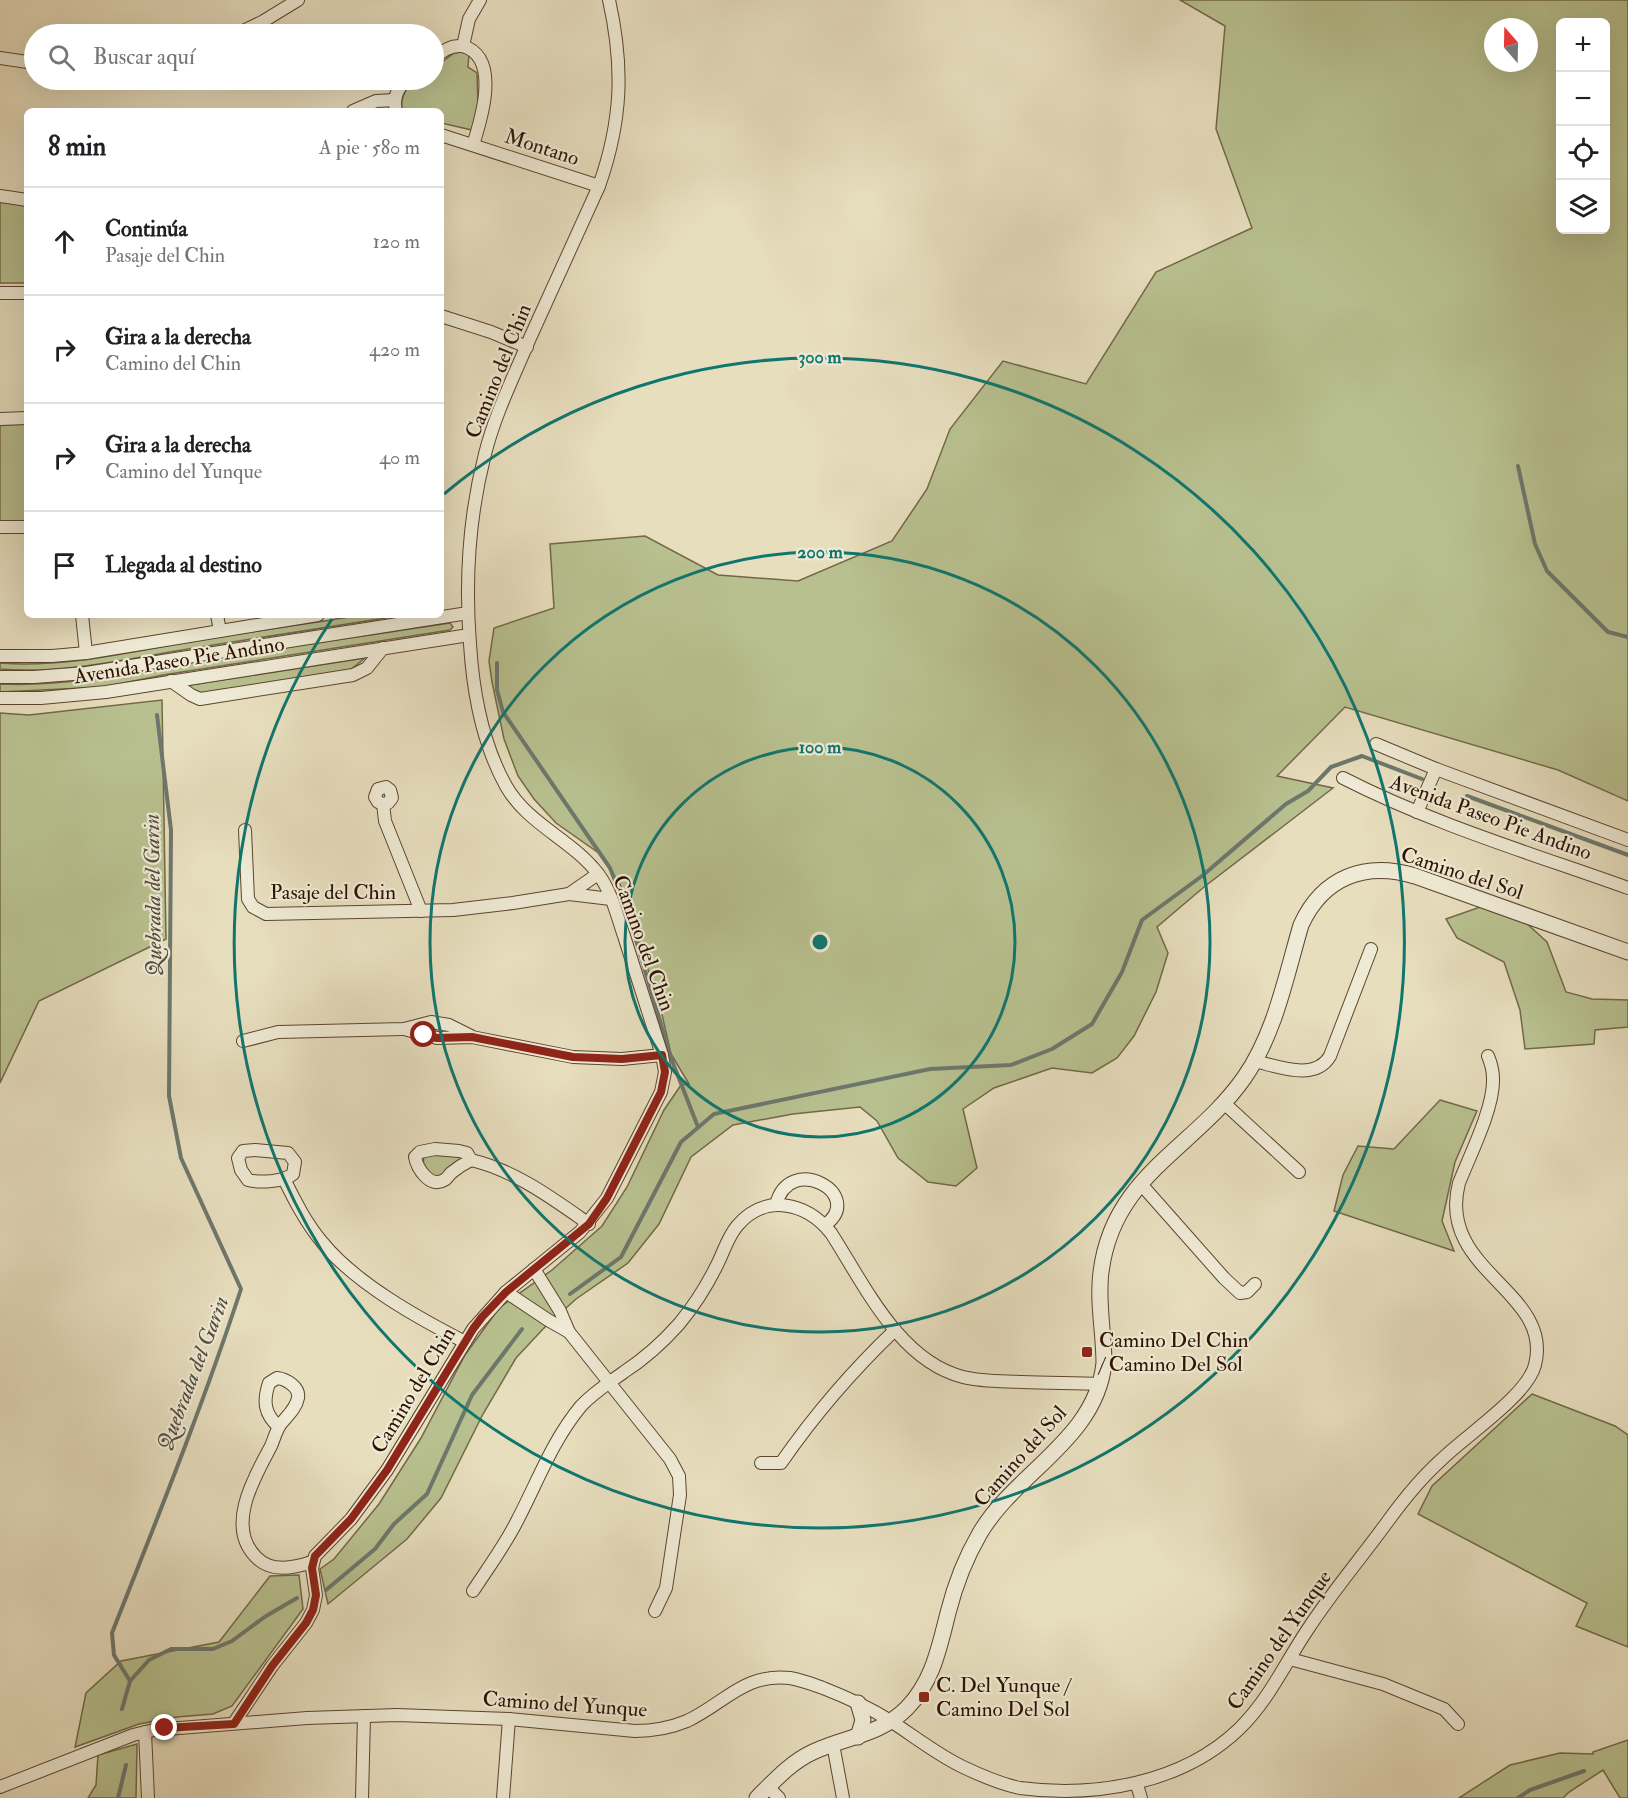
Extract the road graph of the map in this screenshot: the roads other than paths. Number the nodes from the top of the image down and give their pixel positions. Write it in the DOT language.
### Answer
graph roads {
  1 [pos="298,0"];
  2 [pos="480,0"];
  3 [pos="609,0"];
  4 [pos="258,24"];
  5 [pos="463,46"];
  6 [pos="444,50"];
  7 [pos="0,58"];
  8 [pos="24,62"];
  9 [pos="397,90"];
  10 [pos="395,106"];
  11 [pos="360,108"];
  12 [pos="444,136"];
  13 [pos="473,145"];
  14 [pos="598,186"];
  15 [pos="0,196"];
  16 [pos="24,200"];
  17 [pos="0,293"];
  18 [pos="24,293"];
  19 [pos="444,317"];
  20 [pos="527,347"];
  21 [pos="24,418"];
  22 [pos="0,419"];
  23 [pos="0,527"];
  24 [pos="24,527"];
  25 [pos="468,613"];
  26 [pos="444,615"];
  27 [pos="82,618"];
  28 [pos="218,618"];
  29 [pos="300,618"];
  30 [pos="426,618"];
  31 [pos="220,631"];
  32 [pos="469,635"];
  33 [pos="383,648"];
  34 [pos="86,653"];
  35 [pos="0,656"];
  36 [pos="0,676"];
  37 [pos="171,681"];
  38 [pos="0,698"];
  39 [pos="1376,744"];
  40 [pos="1436,770"];
  41 [pos="1343,778"];
  42 [pos="383,804"];
  43 [pos="1417,812"];
  44 [pos="245,831"];
  45 [pos="1628,840"];
  46 [pos="598,874"];
  47 [pos="1628,888"];
  48 [pos="569,894"];
  49 [pos="611,898"];
  50 [pos="421,911"];
  51 [pos="1371,949"];
  52 [pos="1628,952"];
  53 [pos="243,1041"];
  54 [pos="662,1055"];
  55 [pos="1488,1056"];
  56 [pos="1254,1061"];
  57 [pos="1224,1103"];
  58 [pos="471,1160"];
  59 [pos="1299,1172"];
  60 [pos="284,1179"];
  61 [pos="1140,1183"];
  62 [pos="776,1205"];
  63 [pos="589,1224"];
  64 [pos="825,1226"];
  65 [pos="534,1269"];
  66 [pos="1255,1284"];
  67 [pos="506,1292"];
  68 [pos="895,1330"];
  69 [pos="569,1332"];
  70 [pos="465,1342"];
  71 [pos="609,1382"];
  72 [pos="1100,1384"];
  73 [pos="279,1426"];
  74 [pos="761,1463"];
  75 [pos="312,1562"];
  76 [pos="474,1591"];
  77 [pos="655,1611"];
  78 [pos="1290,1659"];
  79 [pos="858,1703"];
  80 [pos="364,1716"];
  81 [pos="509,1719"];
  82 [pos="891,1722"];
  83 [pos="234,1724"];
  84 [pos="1458,1724"];
  85 [pos="145,1732"];
  86 [pos="858,1737"];
  87 [pos="833,1744"];
  88 [pos="1137,1785"];
  89 [pos="0,1786"];
  90 [pos="774,1792"];
  91 [pos="148,1798"];
  92 [pos="362,1798"];
  93 [pos="503,1798"];
  94 [pos="757,1798"];
  95 [pos="843,1798"];
  96 [pos="1141,1798"];
  1 -- 4 [label="street"];
  2 -- 5 [label="street"];
  3 -- 14 [label="street, Camino del Chin"];
  5 -- 6 [label="street"];
  5 -- 13 [label="street, Montano"];
  7 -- 8 [label="street"];
  9 -- 10 [label="street"];
  10 -- 11 [label="street"];
  12 -- 13 [label="street, Montano"];
  13 -- 14 [label="street, Montano"];
  14 -- 20 [label="street, Camino del Chin"];
  15 -- 16 [label="street"];
  17 -- 18 [label="street"];
  19 -- 20 [label="street"];
  20 -- 25 [label="street, Camino del Chin"];
  21 -- 22 [label="street"];
  23 -- 24 [label="street"];
  25 -- 26 [label="street, Avenida Paseo Pie Andino"];
  25 -- 32 [label="street, Camino del Chin"];
  27 -- 34 [label="street"];
  28 -- 31 [label="street"];
  29 -- 31 [label="street"];
  30 -- 36 [label="street, Avenida Paseo Pie Andino"];
  31 -- 34 [label="street"];
  32 -- 33 [label="street, Avenida Paseo Pie Andino"];
  32 -- 46 [label="street, Camino del Chin"];
  33 -- 37 [label="street, Avenida Paseo Pie Andino"];
  33 -- 37 [label="street"];
  34 -- 35 [label="street"];
  37 -- 38 [label="street, Avenida Paseo Pie Andino"];
  39 -- 40 [label="street, Avenida Paseo Pie Andino"];
  40 -- 43 [label="street"];
  40 -- 45 [label="street, Avenida Paseo Pie Andino"];
  41 -- 43 [label="street, Avenida Paseo Pie Andino"];
  42 -- 50 [label="street, Pasaje del Chin"];
  43 -- 47 [label="street, Avenida Paseo Pie Andino"];
  44 -- 50 [label="street, Pasaje del Chin"];
  46 -- 48 [label="street, Pasaje del Chin"];
  46 -- 49 [label="street, Camino del Chin"];
  48 -- 49 [label="street, Pasaje del Chin"];
  48 -- 50 [label="street, Pasaje del Chin"];
  49 -- 54 [label="street, Camino del Chin"];
  51 -- 56 [label="street"];
  52 -- 56 [label="street, Camino del Sol"];
  53 -- 54 [label="street"];
  54 -- 63 [label="street, Camino del Chin"];
  55 -- 78 [label="street, Camino del Yunque"];
  56 -- 57 [label="street, Camino del Sol"];
  57 -- 59 [label="street"];
  57 -- 61 [label="street, Camino del Sol"];
  58 -- 63 [label="street"];
  60 -- 70 [label="street"];
  61 -- 66 [label="street"];
  61 -- 72 [label="street, Camino del Sol"];
  62 -- 64 [label="street"];
  62 -- 64 [label="street"];
  62 -- 71 [label="street"];
  63 -- 65 [label="street, Camino del Chin"];
  64 -- 68 [label="street"];
  65 -- 67 [label="street, Camino del Chin"];
  65 -- 69 [label="street"];
  67 -- 69 [label="street"];
  67 -- 70 [label="street, Camino del Chin"];
  68 -- 72 [label="street"];
  68 -- 74 [label="street"];
  69 -- 71 [label="street"];
  70 -- 75 [label="street, Camino del Chin"];
  71 -- 76 [label="street"];
  71 -- 77 [label="street"];
  72 -- 82 [label="street, Camino del Sol"];
  73 -- 75 [label="street"];
  75 -- 83 [label="street"];
  78 -- 84 [label="street"];
  78 -- 88 [label="street, Camino del Yunque"];
  79 -- 81 [label="street, Camino del Yunque"];
  79 -- 82 [label="street, Camino del Yunque"];
  79 -- 86 [label="street"];
  80 -- 81 [label="street, Camino del Yunque"];
  80 -- 83 [label="street, Camino del Yunque"];
  80 -- 92 [label="street"];
  81 -- 93 [label="street"];
  82 -- 86 [label="street, Camino del Sol"];
  82 -- 88 [label="street, Camino del Yunque"];
  83 -- 85 [label="street, Camino del Yunque"];
  85 -- 89 [label="street, Camino del Yunque"];
  85 -- 91 [label="street"];
  86 -- 87 [label="street, Camino del Sol"];
  87 -- 90 [label="street, Camino del Sol"];
  87 -- 95 [label="street"];
  88 -- 96 [label="street"];
  90 -- 94 [label="street, Camino del Sol"];
}
